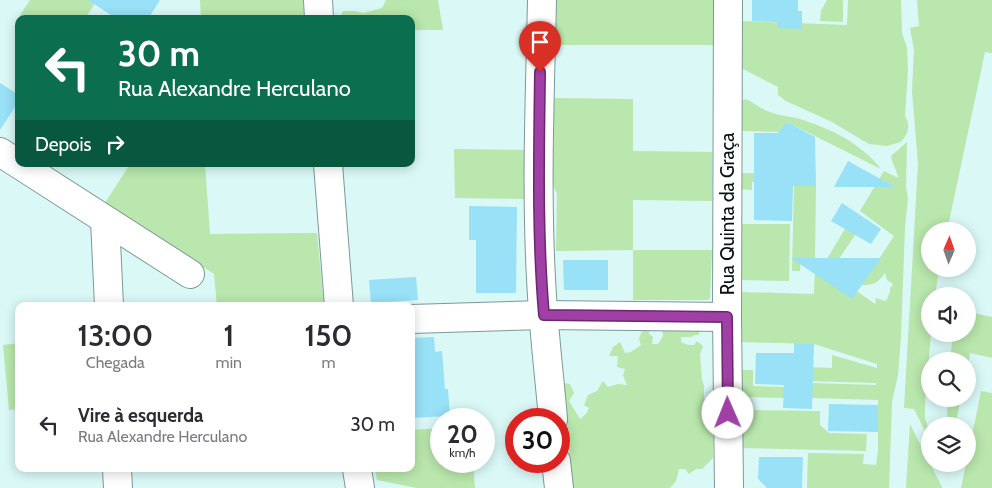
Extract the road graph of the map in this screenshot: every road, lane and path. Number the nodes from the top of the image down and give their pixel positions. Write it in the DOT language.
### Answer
graph roads {
  1 [pos="318,0"];
  2 [pos="542,0"];
  3 [pos="728,0"];
  4 [pos="319,15"];
  5 [pos="0,152"];
  6 [pos="15,162"];
  7 [pos="23,167"];
  8 [pos="328,167"];
  9 [pos="105,220"];
  10 [pos="190,274"];
  11 [pos="109,302"];
  12 [pos="338,302"];
  13 [pos="544,315"];
  14 [pos="727,317"];
  15 [pos="415,319"];
  16 [pos="552,408"];
  17 [pos="117,472"];
  18 [pos="357,472"];
  19 [pos="557,473"];
  20 [pos="118,488"];
  21 [pos="360,488"];
  22 [pos="558,488"];
  23 [pos="729,488"];
  1 -- 4 [label="street"];
  2 -- 13 [label="street"];
  3 -- 14 [label="street, Rua Quinta da Graça"];
  5 -- 6 [label="street"];
  7 -- 9 [label="street"];
  8 -- 12 [label="street"];
  9 -- 10 [label="street"];
  9 -- 11 [label="street"];
  13 -- 14 [label="street"];
  13 -- 15 [label="street"];
  13 -- 16 [label="street"];
  14 -- 23 [label="street, Rua Quinta da Graça"];
  17 -- 20 [label="street"];
  18 -- 21 [label="street"];
  19 -- 22 [label="street"];
}
